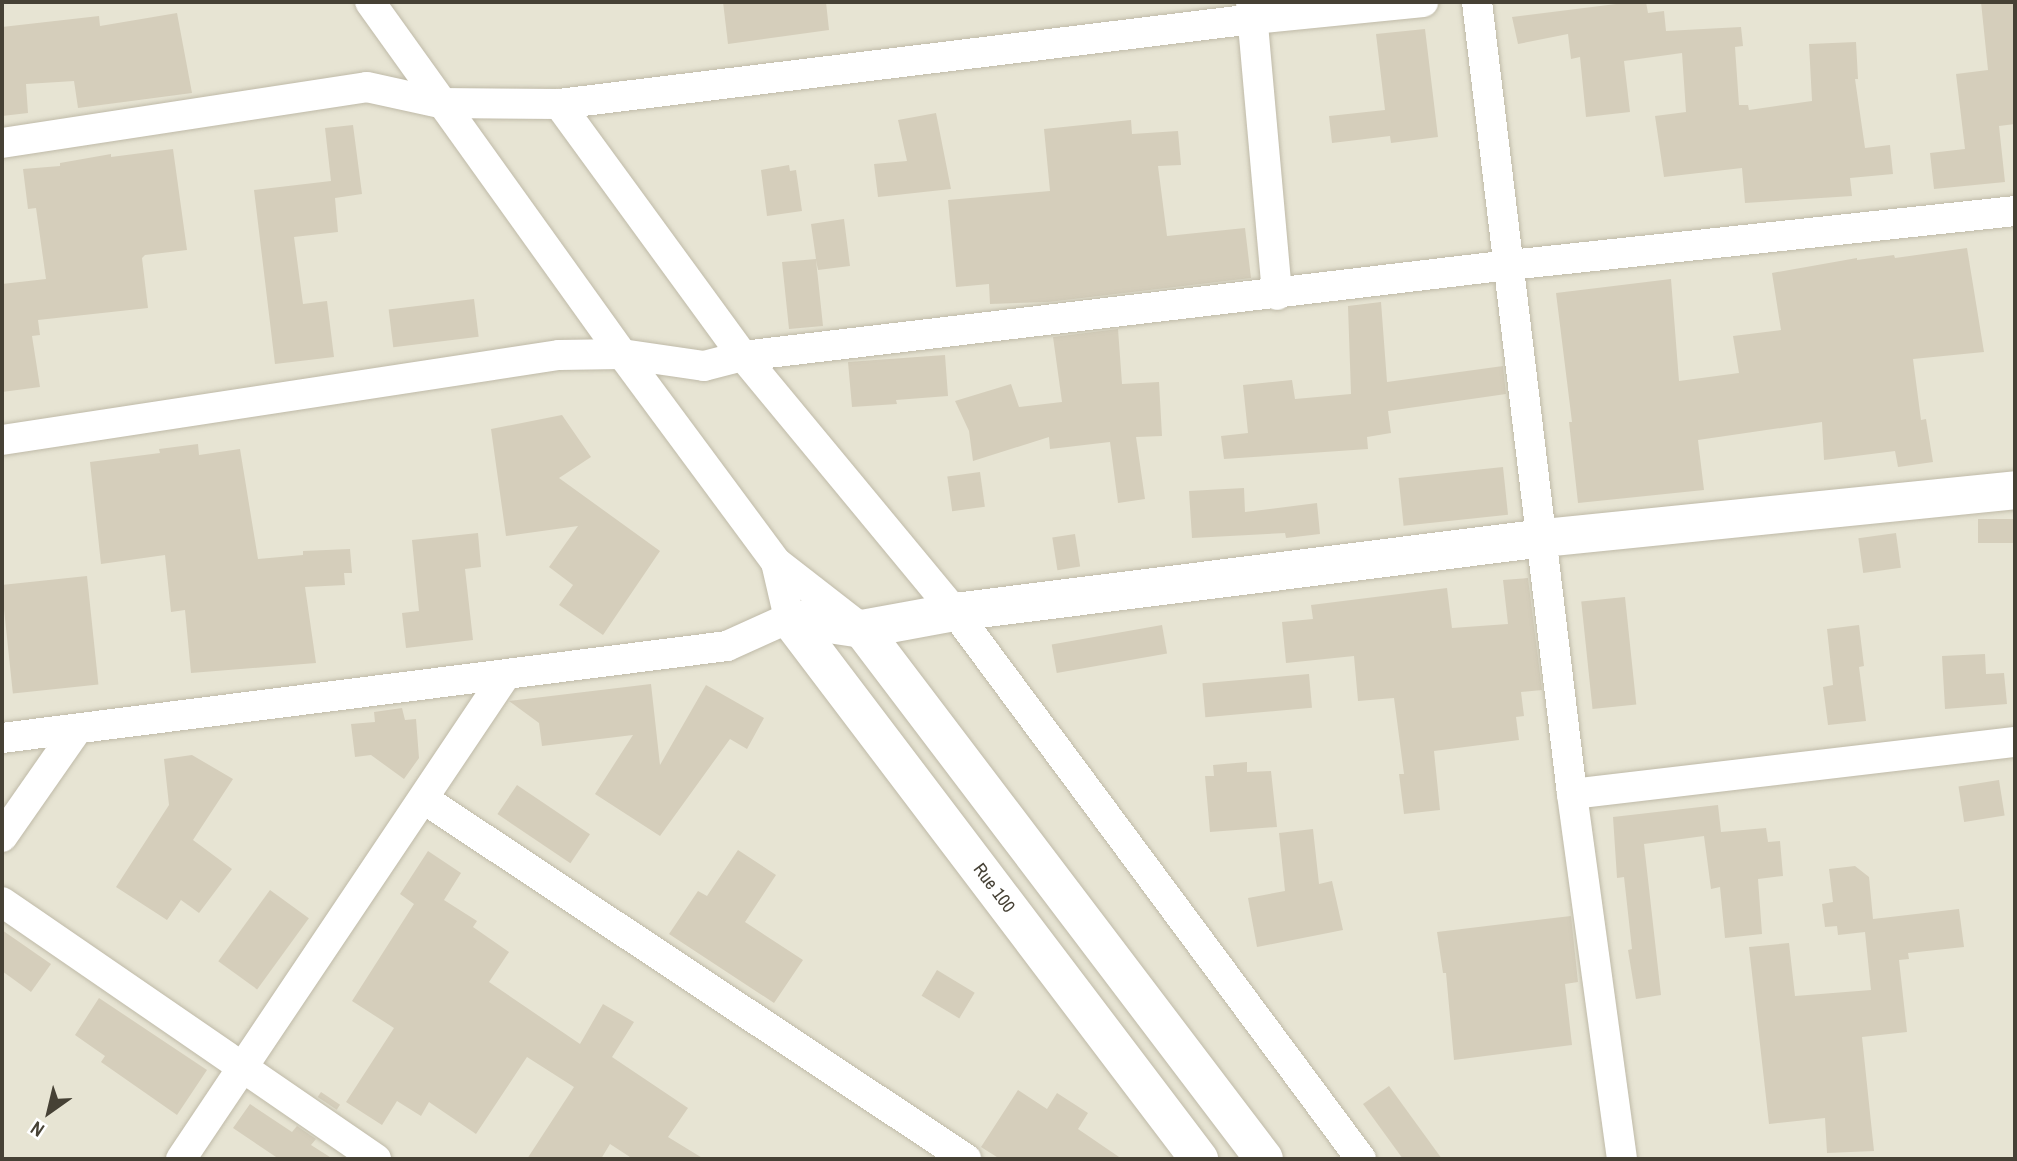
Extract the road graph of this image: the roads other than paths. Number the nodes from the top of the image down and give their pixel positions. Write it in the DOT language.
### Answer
graph roads {
  1 [pos="370,2"];
  2 [pos="1423,2"];
  3 [pos="1477,2"];
  4 [pos="1252,10"];
  5 [pos="440,103"];
  6 [pos="559,104"];
  7 [pos="2,143"];
  8 [pos="2015,211"];
  9 [pos="1510,265"];
  10 [pos="1277,295"];
  11 [pos="622,354"];
  12 [pos="743,356"];
  13 [pos="2,440"];
  14 [pos="2015,490"];
  15 [pos="1544,538"];
  16 [pos="776,562"];
  17 [pos="955,612"];
  18 [pos="789,618"];
  19 [pos="862,629"];
  20 [pos="505,676"];
  21 [pos="76,731"];
  22 [pos="2,738"];
  23 [pos="2015,742"];
  24 [pos="1572,794"];
  25 [pos="424,799"];
  26 [pos="2,837"];
  27 [pos="2,902"];
  28 [pos="243,1068"];
  29 [pos="181,1159"];
  30 [pos="376,1159"];
  31 [pos="966,1159"];
  32 [pos="1199,1159"];
  33 [pos="1264,1159"];
  34 [pos="1361,1159"];
  35 [pos="1622,1159"];
  1 -- 5 [label="street"];
  2 -- 4 [label="street"];
  3 -- 9 [label="street"];
  4 -- 6 [label="street"];
  4 -- 10 [label="street"];
  5 -- 6 [label="street"];
  5 -- 7 [label="street"];
  5 -- 11 [label="street"];
  6 -- 12 [label="street"];
  8 -- 9 [label="street"];
  9 -- 10 [label="street"];
  9 -- 15 [label="street"];
  10 -- 12 [label="street"];
  11 -- 12 [label="street"];
  11 -- 13 [label="street"];
  11 -- 16 [label="street"];
  12 -- 17 [label="street"];
  14 -- 15 [label="street"];
  15 -- 17 [label="street"];
  15 -- 24 [label="street"];
  16 -- 18 [label="street"];
  16 -- 19 [label="street"];
  17 -- 19 [label="street"];
  17 -- 34 [label="street"];
  18 -- 19 [label="street"];
  18 -- 20 [label="street"];
  18 -- 32 [label="street, Rue 100"];
  19 -- 33 [label="street"];
  20 -- 21 [label="street"];
  20 -- 25 [label="street"];
  21 -- 22 [label="street"];
  21 -- 26 [label="street"];
  23 -- 24 [label="street"];
  24 -- 35 [label="street"];
  25 -- 28 [label="street"];
  25 -- 31 [label="street"];
  27 -- 28 [label="street"];
  28 -- 29 [label="street"];
  28 -- 30 [label="street"];
}
